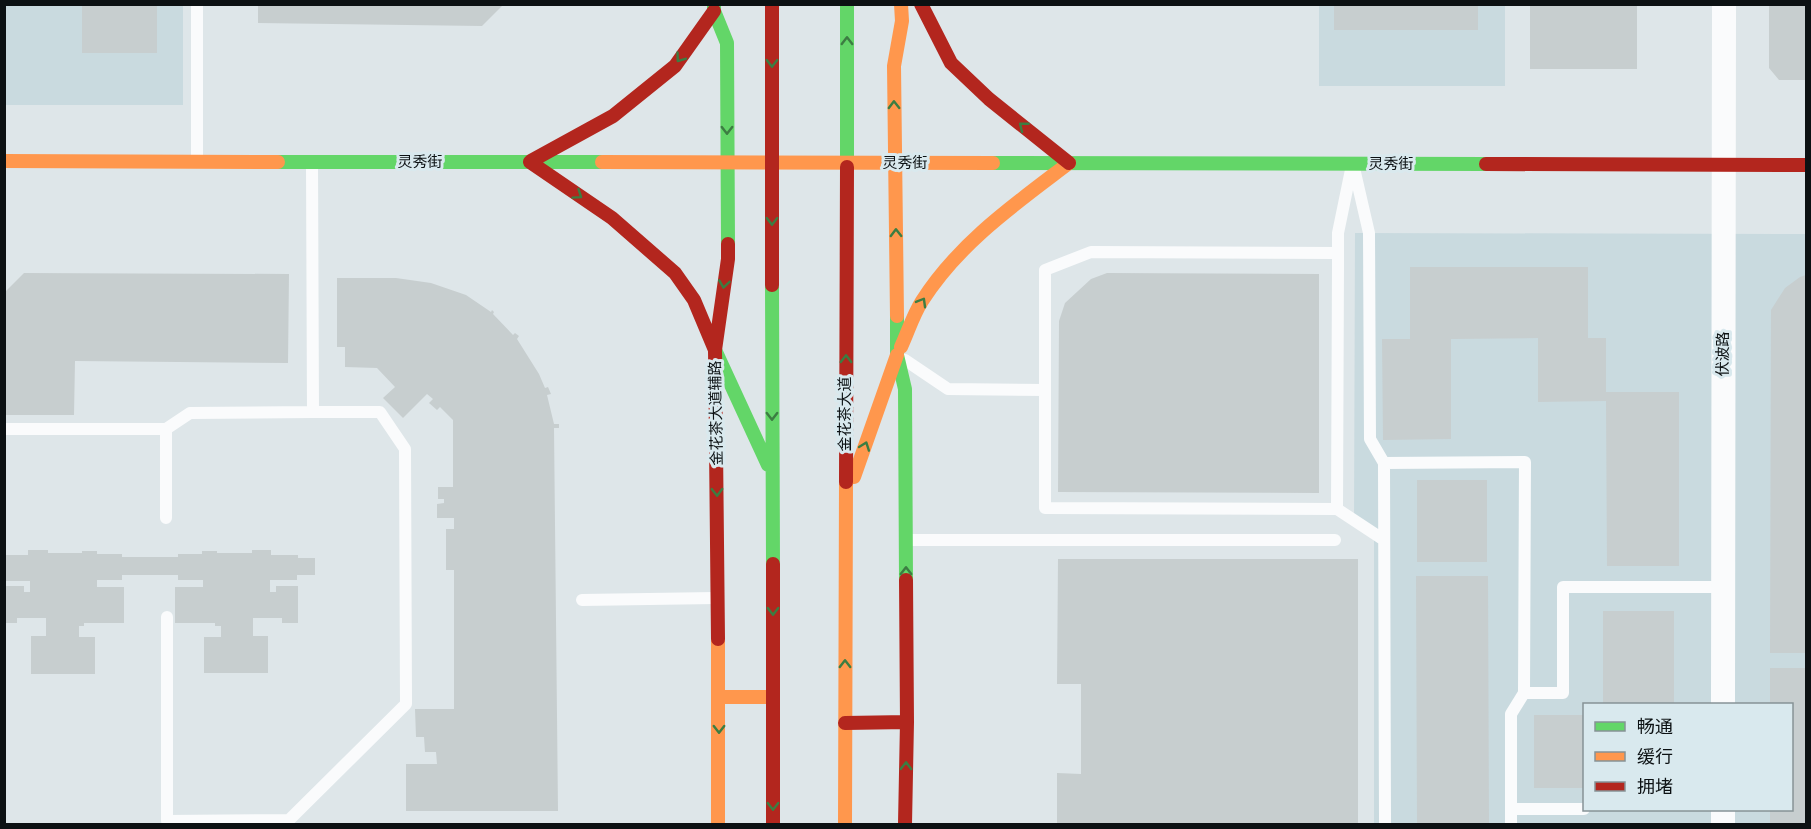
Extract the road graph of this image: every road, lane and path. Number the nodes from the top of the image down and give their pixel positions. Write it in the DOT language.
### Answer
graph roads {
  1 [pos="197,4"];
  2 [pos="772,4"];
  3 [pos="847,4"];
  4 [pos="901,4"];
  5 [pos="921,4"];
  6 [pos="1724,4"];
  7 [pos="714,8"];
  8 [pos="4,161"];
  9 [pos="197,161"];
  10 [pos="312,162"];
  11 [pos="530,162"];
  12 [pos="727,163"];
  13 [pos="772,163"];
  14 [pos="846,163"];
  15 [pos="895,163"];
  16 [pos="1069,163"];
  17 [pos="1353,164"];
  18 [pos="1723,165"];
  19 [pos="1806,165"];
  20 [pos="1338,253"];
  21 [pos="715,350"];
  22 [pos="897,355"];
  23 [pos="1045,390"];
  24 [pos="313,412"];
  25 [pos="4,429"];
  26 [pos="166,429"];
  27 [pos="1383,463"];
  28 [pos="772,474"];
  29 [pos="845,501"];
  30 [pos="1337,509"];
  31 [pos="166,518"];
  32 [pos="906,540"];
  33 [pos="1335,540"];
  34 [pos="1384,540"];
  35 [pos="1723,587"];
  36 [pos="718,598"];
  37 [pos="582,600"];
  38 [pos="167,617"];
  39 [pos="1524,693"];
  40 [pos="719,697"];
  41 [pos="773,697"];
  42 [pos="1723,703"];
  43 [pos="907,722"];
  44 [pos="845,723"];
  45 [pos="1511,809"];
  46 [pos="1583,809"];
  47 [pos="718,825"];
  48 [pos="773,825"];
  49 [pos="845,825"];
  50 [pos="905,825"];
  51 [pos="1385,825"];
  52 [pos="1511,825"];
  1 -- 9 [label="lane"];
  2 -- 13 [label="main road, one-way"];
  14 -- 3 [label="main road, 金花茶大道, one-way"];
  15 -- 4 [label="main road, one-way"];
  16 -- 5 [label="main road, one-way"];
  6 -- 18 [label="street, 伏波路"];
  7 -- 11 [label="main road, one-way"];
  7 -- 12 [label="main road, 金花茶大道辅路, one-way"];
  8 -- 9 [label="main road, 灵秀街"];
  9 -- 10 [label="main road, 灵秀街"];
  10 -- 11 [label="main road, 灵秀街"];
  10 -- 24 [label="lane"];
  11 -- 12 [label="main road, 灵秀街"];
  11 -- 21 [label="main road, one-way"];
  12 -- 13 [label="main road, 灵秀街"];
  12 -- 21 [label="main road, 金花茶大道辅路, one-way"];
  13 -- 14 [label="main road, 灵秀街"];
  13 -- 28 [label="main road, one-way"];
  14 -- 15 [label="main road, 灵秀街"];
  29 -- 14 [label="main road, 金花茶大道, one-way"];
  15 -- 16 [label="main road, 灵秀街"];
  22 -- 15 [label="main road, one-way"];
  16 -- 17 [label="main road, 灵秀街"];
  22 -- 16 [label="main road, one-way"];
  17 -- 18 [label="main road, 灵秀街"];
  17 -- 20 [label="lane"];
  17 -- 27 [label="lane"];
  18 -- 19 [label="main road, 灵秀街"];
  18 -- 35 [label="street, 伏波路"];
  20 -- 23 [label="lane"];
  20 -- 30 [label="lane"];
  21 -- 28 [label="main road"];
  21 -- 36 [label="main road, 金花茶大道辅路, one-way"];
  22 -- 23 [label="lane"];
  29 -- 22 [label="main road, one-way"];
  22 -- 32 [label="main road"];
  23 -- 30 [label="lane"];
  24 -- 26 [label="lane"];
  24 -- 38 [label="lane"];
  25 -- 26 [label="lane"];
  26 -- 31 [label="lane"];
  27 -- 34 [label="lane"];
  27 -- 39 [label="lane"];
  28 -- 41 [label="main road, one-way"];
  44 -- 29 [label="main road, 金花茶大道, one-way"];
  30 -- 34 [label="lane"];
  32 -- 33 [label="lane"];
  43 -- 32 [label="main road, one-way"];
  34 -- 51 [label="lane"];
  35 -- 39 [label="lane"];
  35 -- 42 [label="street, 伏波路"];
  36 -- 37 [label="lane"];
  36 -- 40 [label="main road, 金花茶大道辅路"];
  39 -- 45 [label="lane"];
  40 -- 41 [label="main road"];
  40 -- 47 [label="main road, 金花茶大道辅路, one-way"];
  41 -- 48 [label="main road, one-way"];
  43 -- 44 [label="main road"];
  50 -- 43 [label="main road, one-way"];
  44 -- 49 [label="main road, 金花茶大道"];
  45 -- 46 [label="lane"];
  45 -- 52 [label="lane"];
}
